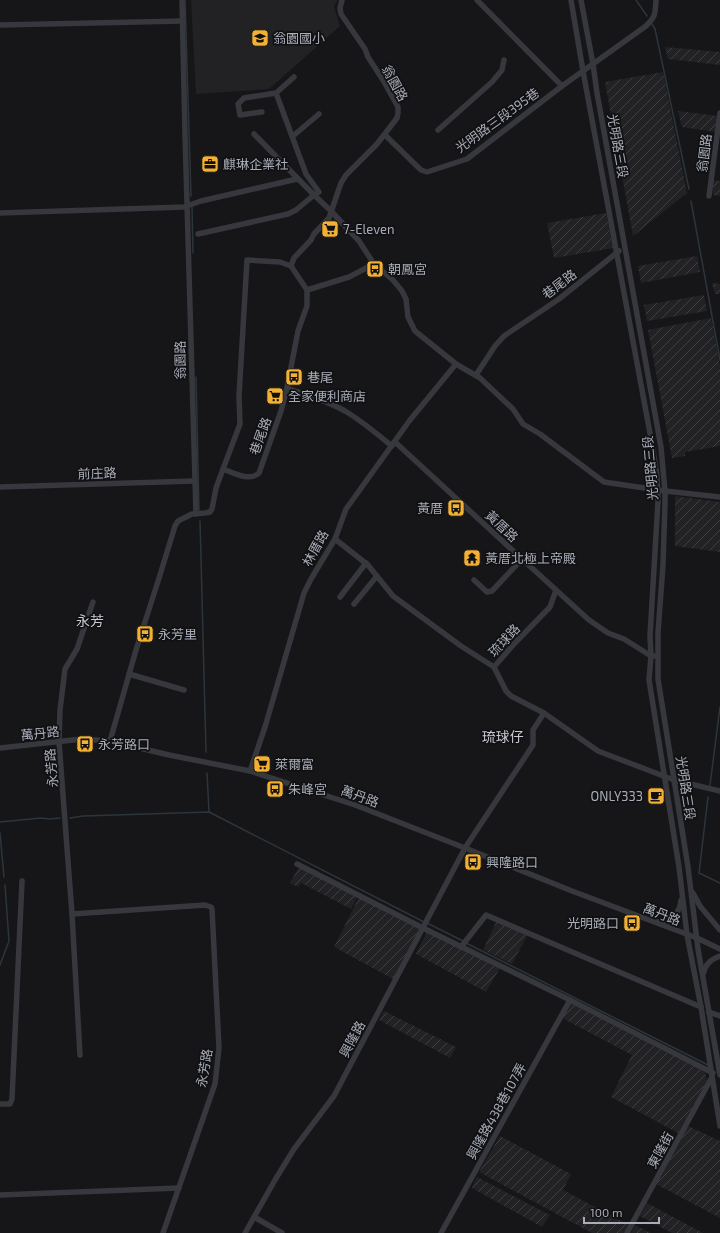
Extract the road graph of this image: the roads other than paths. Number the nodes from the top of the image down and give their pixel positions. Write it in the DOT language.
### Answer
graph roads {
  1 [pos="182,0"];
  2 [pos="342,0"];
  3 [pos="477,0"];
  4 [pos="571,0"];
  5 [pos="581,0"];
  6 [pos="656,0"];
  7 [pos="183,22"];
  8 [pos="0,25"];
  9 [pos="504,60"];
  10 [pos="593,64"];
  11 [pos="583,71"];
  12 [pos="294,77"];
  13 [pos="562,86"];
  14 [pos="276,93"];
  15 [pos="262,112"];
  16 [pos="720,113"];
  17 [pos="319,114"];
  18 [pos="438,130"];
  19 [pos="254,134"];
  20 [pos="385,135"];
  21 [pos="292,136"];
  22 [pos="297,179"];
  23 [pos="314,195"];
  24 [pos="709,196"];
  25 [pos="187,205"];
  26 [pos="331,211"];
  27 [pos="0,213"];
  28 [pos="198,234"];
  29 [pos="625,245"];
  30 [pos="617,252"];
  31 [pos="374,264"];
  32 [pos="291,266"];
  33 [pos="308,290"];
  34 [pos="456,364"];
  35 [pos="476,375"];
  36 [pos="287,388"];
  37 [pos="394,444"];
  38 [pos="223,469"];
  39 [pos="194,481"];
  40 [pos="0,487"];
  41 [pos="658,489"];
  42 [pos="665,491"];
  43 [pos="720,497"];
  44 [pos="196,514"];
  45 [pos="335,539"];
  46 [pos="522,559"];
  47 [pos="366,563"];
  48 [pos="377,576"];
  49 [pos="474,580"];
  50 [pos="556,590"];
  51 [pos="340,597"];
  52 [pos="93,602"];
  53 [pos="354,604"];
  54 [pos="651,656"];
  55 [pos="658,656"];
  56 [pos="494,667"];
  57 [pos="128,674"];
  58 [pos="184,690"];
  59 [pos="544,713"];
  60 [pos="110,741"];
  61 [pos="59,742"];
  62 [pos="0,748"];
  63 [pos="250,771"];
  64 [pos="664,776"];
  65 [pos="674,780"];
  66 [pos="720,791"];
  67 [pos="465,848"];
  68 [pos="297,864"];
  69 [pos="22,881"];
  70 [pos="691,889"];
  71 [pos="682,892"];
  72 [pos="72,914"];
  73 [pos="651,921"];
  74 [pos="425,925"];
  75 [pos="720,930"];
  76 [pos="687,935"];
  77 [pos="697,938"];
  78 [pos="463,944"];
  79 [pos="720,949"];
  80 [pos="720,956"];
  81 [pos="703,976"];
  82 [pos="570,1000"];
  83 [pos="701,1007"];
  84 [pos="710,1012"];
  85 [pos="720,1016"];
  86 [pos="80,1055"];
  87 [pos="716,1076"];
  88 [pos="0,1104"];
  89 [pos="720,1126"];
  90 [pos="179,1188"];
  91 [pos="0,1195"];
  92 [pos="254,1217"];
  93 [pos="163,1233"];
  94 [pos="245,1233"];
  95 [pos="282,1233"];
  96 [pos="441,1233"];
  97 [pos="627,1233"];
  1 -- 7 [label="street, 翁園路"];
  2 -- 20 [label="street, 翁園路"];
  3 -- 13 [label="street"];
  4 -- 11 [label="street, 光明路三段"];
  5 -- 10 [label="street, 光明路三段"];
  6 -- 10 [label="street"];
  7 -- 8 [label="street"];
  7 -- 25 [label="street, 翁園路"];
  9 -- 18 [label="street"];
  10 -- 11 [label="street"];
  10 -- 29 [label="street, 光明路三段"];
  11 -- 13 [label="street, 光明路三段395巷"];
  11 -- 30 [label="street, 光明路三段"];
  12 -- 14 [label="street"];
  13 -- 20 [label="street, 光明路三段395巷"];
  14 -- 15 [label="street"];
  14 -- 21 [label="street"];
  16 -- 24 [label="street, 翁園路"];
  17 -- 21 [label="street"];
  19 -- 22 [label="street"];
  20 -- 26 [label="street, 翁園路"];
  21 -- 23 [label="street"];
  22 -- 23 [label="street"];
  22 -- 25 [label="street"];
  23 -- 26 [label="street"];
  23 -- 28 [label="street"];
  25 -- 27 [label="street"];
  25 -- 39 [label="street, 翁園路"];
  26 -- 31 [label="street"];
  26 -- 32 [label="street, 翁園路"];
  29 -- 30 [label="street, 巷尾路"];
  29 -- 42 [label="street, 光明路三段"];
  30 -- 35 [label="street, 巷尾路"];
  30 -- 41 [label="street, 光明路三段"];
  31 -- 33 [label="street"];
  31 -- 34 [label="street"];
  32 -- 33 [label="street"];
  32 -- 38 [label="street"];
  33 -- 36 [label="street, 巷尾路"];
  34 -- 35 [label="street"];
  34 -- 37 [label="street, 林厝路"];
  35 -- 41 [label="street"];
  36 -- 37 [label="street, 黃厝路"];
  36 -- 38 [label="street, 巷尾路"];
  37 -- 45 [label="street, 林厝路"];
  37 -- 46 [label="street, 黃厝路"];
  38 -- 44 [label="street"];
  39 -- 40 [label="street, 前庄路"];
  39 -- 44 [label="street, 翁園路"];
  41 -- 42 [label="street"];
  41 -- 54 [label="street, 光明路三段"];
  42 -- 43 [label="street"];
  42 -- 55 [label="street, 光明路三段"];
  44 -- 57 [label="street"];
  45 -- 47 [label="street"];
  45 -- 63 [label="street, 林厝路"];
  46 -- 49 [label="street"];
  46 -- 50 [label="street, 黃厝路"];
  47 -- 48 [label="street"];
  47 -- 51 [label="street"];
  48 -- 53 [label="street"];
  48 -- 56 [label="street"];
  50 -- 54 [label="street, 黃厝路"];
  50 -- 56 [label="street, 琉球路"];
  52 -- 61 [label="street, 永芳路"];
  54 -- 55 [label="street"];
  54 -- 64 [label="street, 光明路三段"];
  55 -- 65 [label="street, 光明路三段"];
  56 -- 59 [label="street, 琉球路"];
  57 -- 58 [label="street"];
  57 -- 60 [label="street"];
  59 -- 64 [label="street, 琉球路"];
  59 -- 67 [label="street"];
  60 -- 61 [label="street, 萬丹路"];
  60 -- 63 [label="street, 萬丹路"];
  61 -- 62 [label="street, 萬丹路"];
  61 -- 72 [label="street, 永芳路"];
  63 -- 67 [label="street, 萬丹路"];
  64 -- 65 [label="street, 琉球路"];
  64 -- 71 [label="street, 光明路三段"];
  65 -- 66 [label="street, 琉球路"];
  65 -- 70 [label="street, 光明路三段"];
  67 -- 73 [label="street, 萬丹路"];
  67 -- 74 [label="street, 興隆路"];
  68 -- 74 [label="street"];
  69 -- 88 [label="street"];
  70 -- 75 [label="street"];
  70 -- 77 [label="street, 光明路三段"];
  71 -- 73 [label="street"];
  71 -- 76 [label="street, 光明路三段"];
  72 -- 86 [label="street, 永芳路"];
  72 -- 90 [label="street, 永芳路"];
  73 -- 76 [label="street, 萬丹路"];
  74 -- 78 [label="street"];
  74 -- 92 [label="street, 興隆路"];
  76 -- 77 [label="street, 萬丹路"];
  76 -- 83 [label="street, 光明路三段"];
  77 -- 79 [label="street, 萬丹路"];
  77 -- 81 [label="street, 光明路三段"];
  78 -- 82 [label="street"];
  78 -- 83 [label="street"];
  80 -- 81 [label="street"];
  81 -- 84 [label="street, 光明路三段"];
  82 -- 87 [label="street"];
  82 -- 96 [label="street, 興隆路438巷107弄"];
  83 -- 87 [label="street, 光明路三段"];
  84 -- 85 [label="street"];
  84 -- 87 [label="street, 光明路三段"];
  87 -- 89 [label="street"];
  87 -- 97 [label="street, 東隆街"];
  90 -- 91 [label="street"];
  90 -- 93 [label="street"];
  92 -- 94 [label="street, 興隆路"];
  92 -- 95 [label="street"];
}
